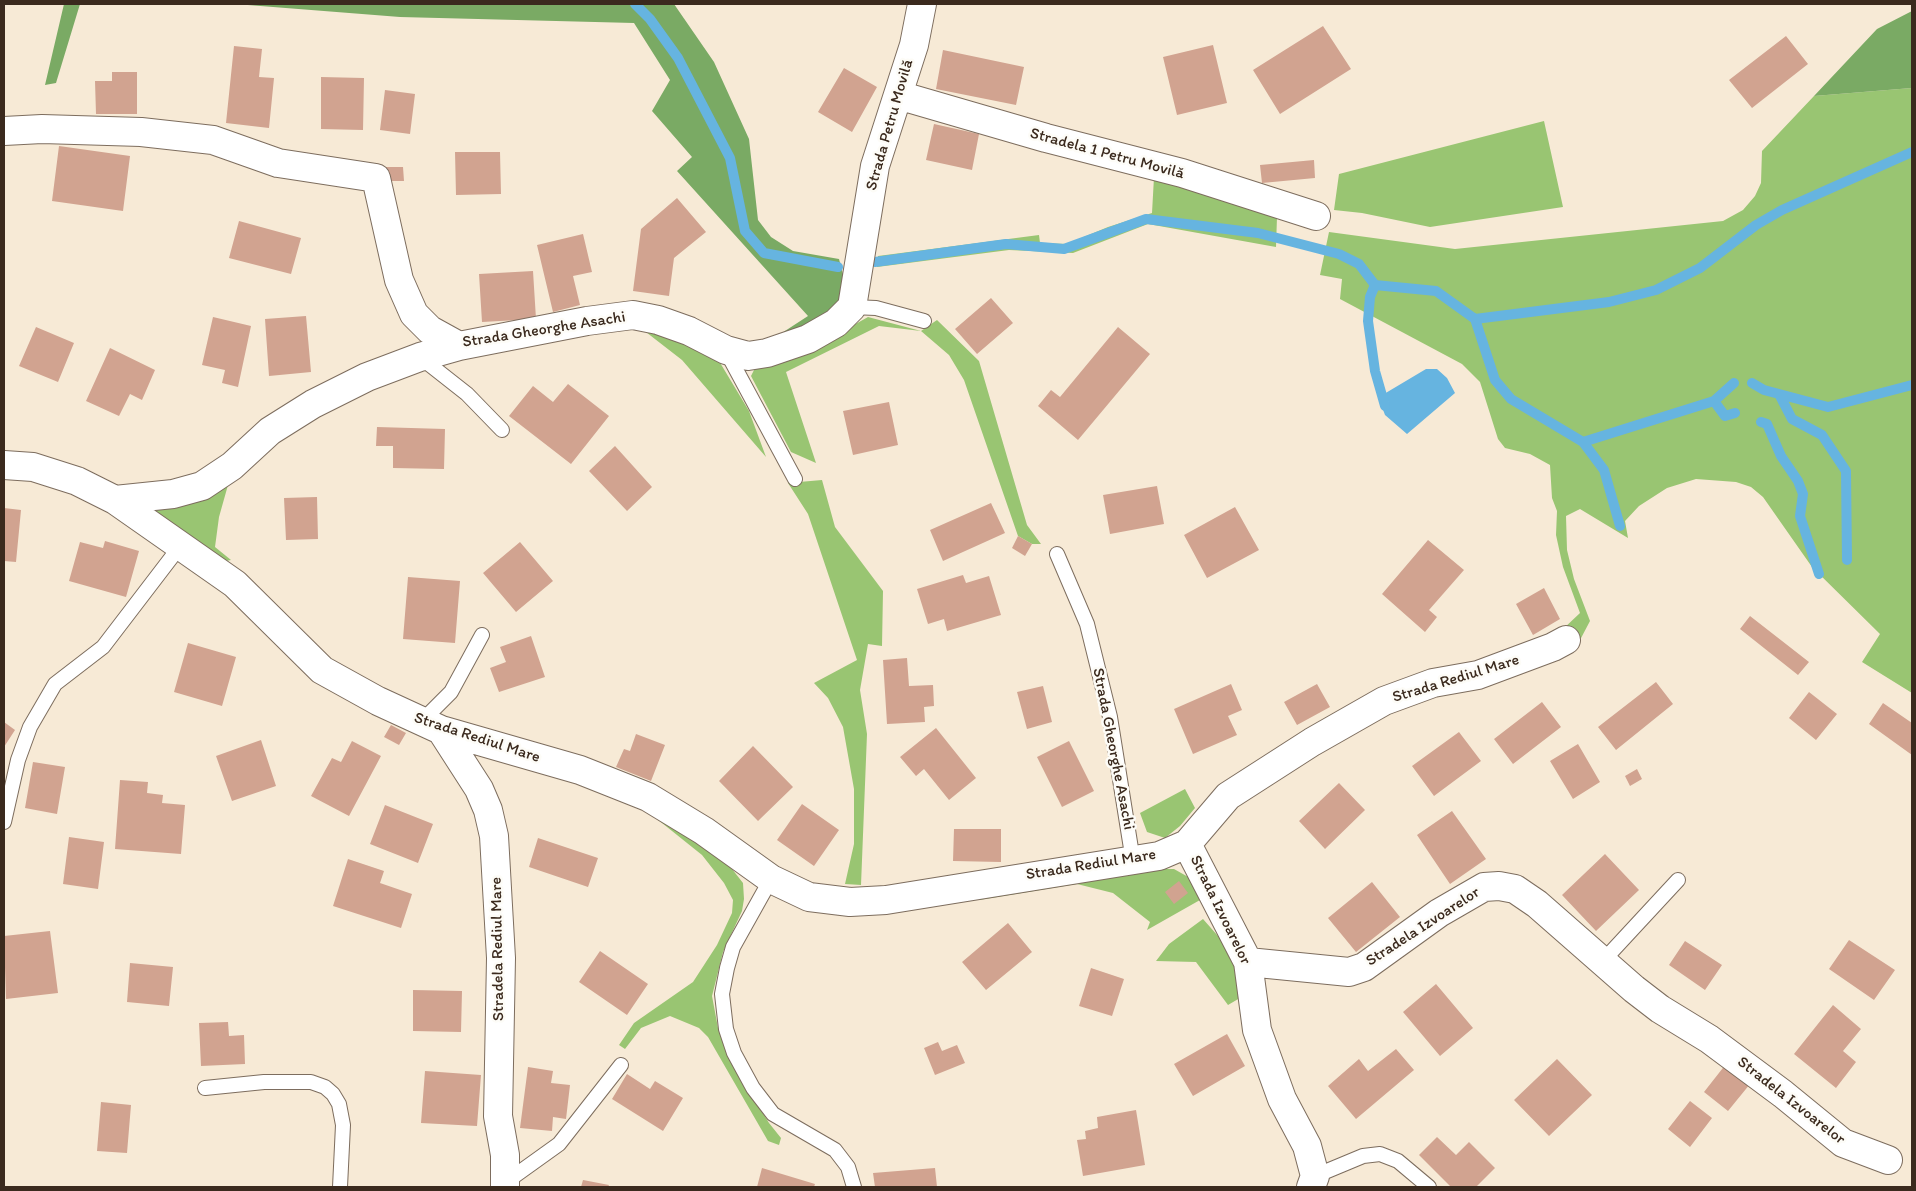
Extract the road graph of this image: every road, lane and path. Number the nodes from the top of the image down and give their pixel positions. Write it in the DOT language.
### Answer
graph roads {
  1 [pos="922,4"];
  2 [pos="898,95"];
  3 [pos="4,131"];
  4 [pos="1316,216"];
  5 [pos="852,307"];
  6 [pos="924,321"];
  7 [pos="459,346"];
  8 [pos="726,350"];
  9 [pos="420,357"];
  10 [pos="502,430"];
  11 [pos="4,465"];
  12 [pos="795,479"];
  13 [pos="114,500"];
  14 [pos="181,545"];
  15 [pos="1057,554"];
  16 [pos="482,635"];
  17 [pos="1566,640"];
  18 [pos="431,726"];
  19 [pos="4,822"];
  20 [pos="1188,844"];
  21 [pos="1133,861"];
  22 [pos="771,879"];
  23 [pos="1678,880"];
  24 [pos="1248,962"];
  25 [pos="1602,962"];
  26 [pos="620,1065"];
  27 [pos="205,1088"];
  28 [pos="1888,1160"];
  29 [pos="1313,1181"];
  30 [pos="506,1184"];
  31 [pos="340,1187"];
  32 [pos="854,1187"];
  33 [pos="1429,1187"];
  1 -- 2 [label="street, Strada Petru Movilă"];
  2 -- 4 [label="street, Stradela 1 Petru Movilă"];
  2 -- 5 [label="street, Strada Petru Movilă"];
  3 -- 7 [label="street, Strada Gheorghe Asachi"];
  5 -- 6 [label="lane"];
  5 -- 8 [label="street, Strada Gheorghe Asachi"];
  7 -- 8 [label="street, Strada Gheorghe Asachi"];
  7 -- 9 [label="street"];
  8 -- 12 [label="lane"];
  9 -- 10 [label="lane"];
  9 -- 13 [label="street"];
  11 -- 13 [label="street, Strada Rediul Mare"];
  13 -- 14 [label="street, Strada Rediul Mare"];
  14 -- 18 [label="street, Strada Rediul Mare"];
  14 -- 19 [label="lane"];
  15 -- 21 [label="lane, Strada Gheorghe Asachi"];
  16 -- 18 [label="lane"];
  17 -- 20 [label="street, Strada Rediul Mare"];
  18 -- 22 [label="street, Strada Rediul Mare"];
  18 -- 30 [label="street, Stradela Rediul Mare"];
  20 -- 21 [label="street, Strada Rediul Mare"];
  20 -- 24 [label="street, Strada Izvoarelor"];
  21 -- 22 [label="street, Strada Rediul Mare"];
  22 -- 32 [label="lane"];
  23 -- 25 [label="lane"];
  24 -- 25 [label="street, Stradela Izvoarelor"];
  24 -- 29 [label="street, Strada Izvoarelor"];
  25 -- 28 [label="street, Stradela Izvoarelor"];
  26 -- 30 [label="lane, Stradela Rediul Mare"];
  27 -- 31 [label="lane"];
  29 -- 33 [label="lane, Strada Izvoarelor"];
}
